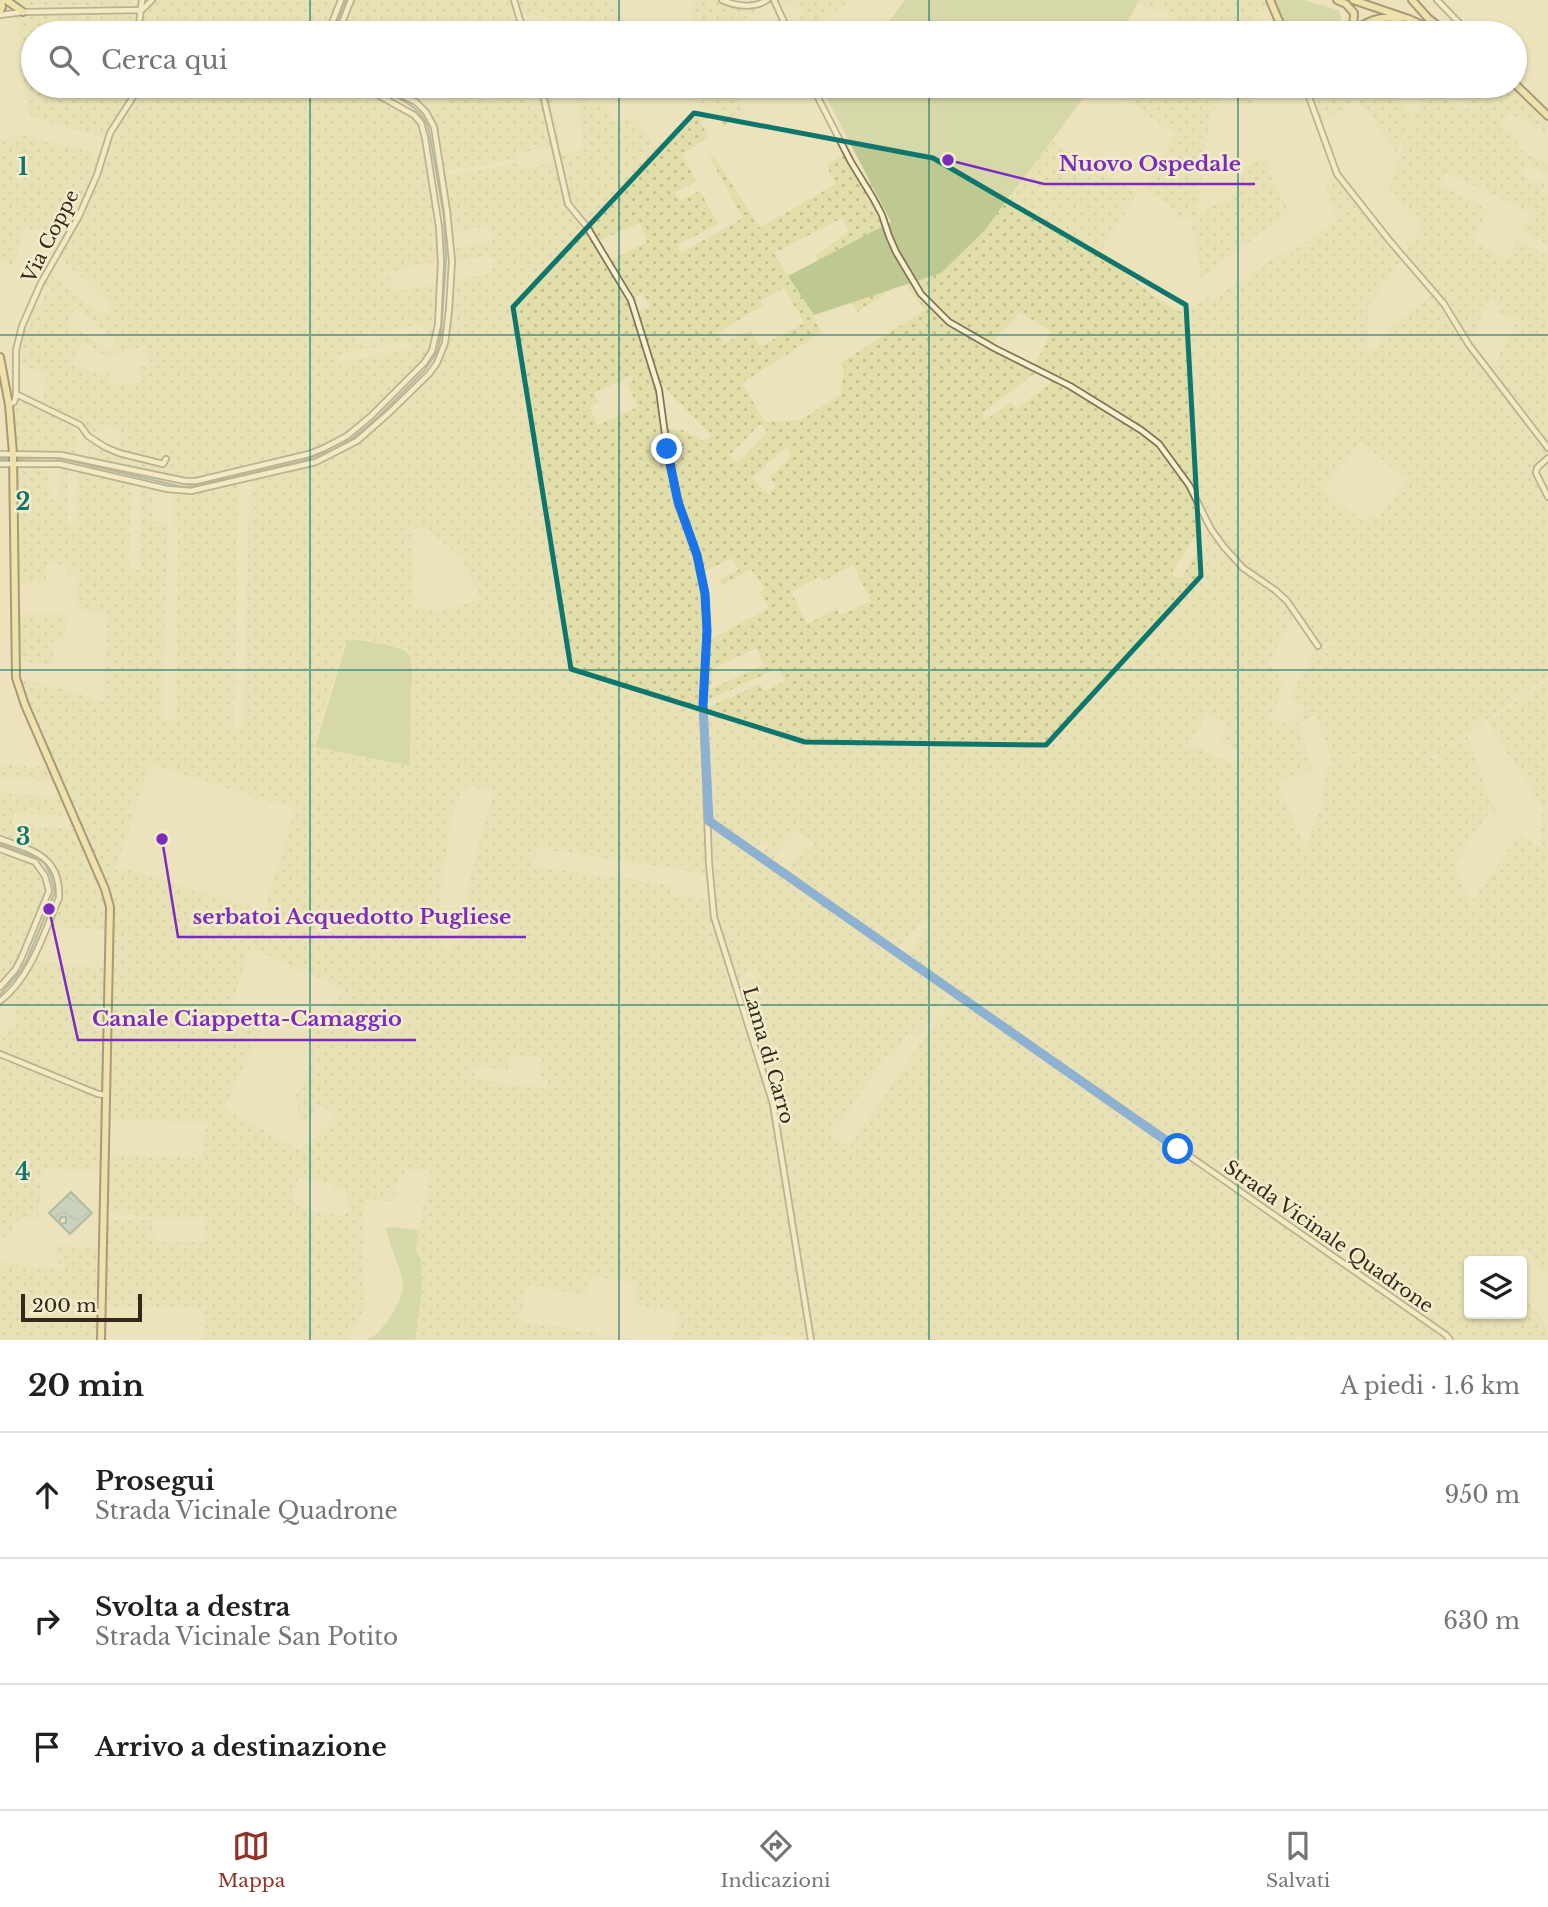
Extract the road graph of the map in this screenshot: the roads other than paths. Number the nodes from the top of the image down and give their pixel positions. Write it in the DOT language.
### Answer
graph roads {
  1 [pos="1,0"];
  2 [pos="6,0"];
  3 [pos="142,0"];
  4 [pos="152,0"];
  5 [pos="341,0"];
  6 [pos="351,0"];
  7 [pos="514,0"];
  8 [pos="722,0"];
  9 [pos="767,0"];
  10 [pos="774,0"];
  11 [pos="1270,0"];
  12 [pos="1337,0"];
  13 [pos="1353,0"];
  14 [pos="1412,0"];
  15 [pos="1437,0"];
  16 [pos="142,10"];
  17 [pos="23,12"];
  18 [pos="0,13"];
  19 [pos="140,21"];
  20 [pos="333,21"];
  21 [pos="343,21"];
  22 [pos="520,21"];
  23 [pos="784,21"];
  24 [pos="1279,21"];
  25 [pos="1353,21"];
  26 [pos="1370,21"];
  27 [pos="1406,21"];
  28 [pos="1412,21"];
  29 [pos="1432,21"];
  30 [pos="1457,21"];
  31 [pos="1527,96"];
  32 [pos="132,98"];
  33 [pos="384,98"];
  34 [pos="408,98"];
  35 [pos="544,98"];
  36 [pos="818,98"];
  37 [pos="1309,98"];
  38 [pos="1548,116"];
  39 [pos="439,157"];
  40 [pos="428,158"];
  41 [pos="452,261"];
  42 [pos="441,262"];
  43 [pos="0,357"];
  44 [pos="415,372"];
  45 [pos="423,380"];
  46 [pos="16,394"];
  47 [pos="9,405"];
  48 [pos="1548,448"];
  49 [pos="0,454"];
  50 [pos="1548,458"];
  51 [pos="13,459"];
  52 [pos="166,459"];
  53 [pos="0,464"];
  54 [pos="258,466"];
  55 [pos="133,470"];
  56 [pos="261,476"];
  57 [pos="131,481"];
  58 [pos="1548,497"];
  59 [pos="1318,646"];
  60 [pos="709,821"];
  61 [pos="0,839"];
  62 [pos="0,849"];
  63 [pos="58,885"];
  64 [pos="49,887"];
  65 [pos="0,987"];
  66 [pos="0,1001"];
  67 [pos="0,1054"];
  68 [pos="106,1095"];
  69 [pos="101,1340"];
  70 [pos="811,1340"];
  71 [pos="1450,1340"];
  1 -- 18 [label="main road"];
  2 -- 17 [label="main road"];
  3 -- 16 [label="street"];
  4 -- 16 [label="street"];
  5 -- 20 [label="street"];
  6 -- 21 [label="street"];
  7 -- 22 [label="street"];
  8 -- 9 [label="street"];
  10 -- 23 [label="street"];
  11 -- 24 [label="main road"];
  12 -- 25 [label="main road"];
  13 -- 28 [label="main road"];
  14 -- 29 [label="main road"];
  15 -- 30 [label="street"];
  16 -- 17 [label="street"];
  16 -- 19 [label="street"];
  17 -- 18 [label="street"];
  26 -- 27 [label="main road"];
  31 -- 38 [label="main road"];
  32 -- 46 [label="street, Via Coppe"];
  33 -- 40 [label="street"];
  34 -- 39 [label="street"];
  35 -- 60 [label="street, Lama di Carro"];
  36 -- 59 [label="street"];
  37 -- 48 [label="street"];
  39 -- 40 [label="street"];
  39 -- 41 [label="street"];
  40 -- 42 [label="street"];
  41 -- 42 [label="street"];
  41 -- 45 [label="street"];
  42 -- 44 [label="street"];
  43 -- 47 [label="main road"];
  44 -- 45 [label="street"];
  44 -- 54 [label="street"];
  45 -- 56 [label="street"];
  46 -- 47 [label="street"];
  46 -- 52 [label="street"];
  47 -- 51 [label="main road"];
  49 -- 51 [label="street"];
  50 -- 58 [label="street"];
  51 -- 53 [label="street"];
  51 -- 55 [label="street"];
  51 -- 57 [label="street"];
  51 -- 68 [label="main road"];
  54 -- 55 [label="street"];
  54 -- 56 [label="street"];
  55 -- 57 [label="street"];
  56 -- 57 [label="street"];
  60 -- 70 [label="street, Lama di Carro"];
  60 -- 71 [label="street, Strada Vicinale Quadrone"];
  61 -- 63 [label="street"];
  62 -- 64 [label="street"];
  63 -- 64 [label="street"];
  63 -- 66 [label="street"];
  64 -- 65 [label="street"];
  67 -- 68 [label="street"];
  68 -- 69 [label="main road"];
}
